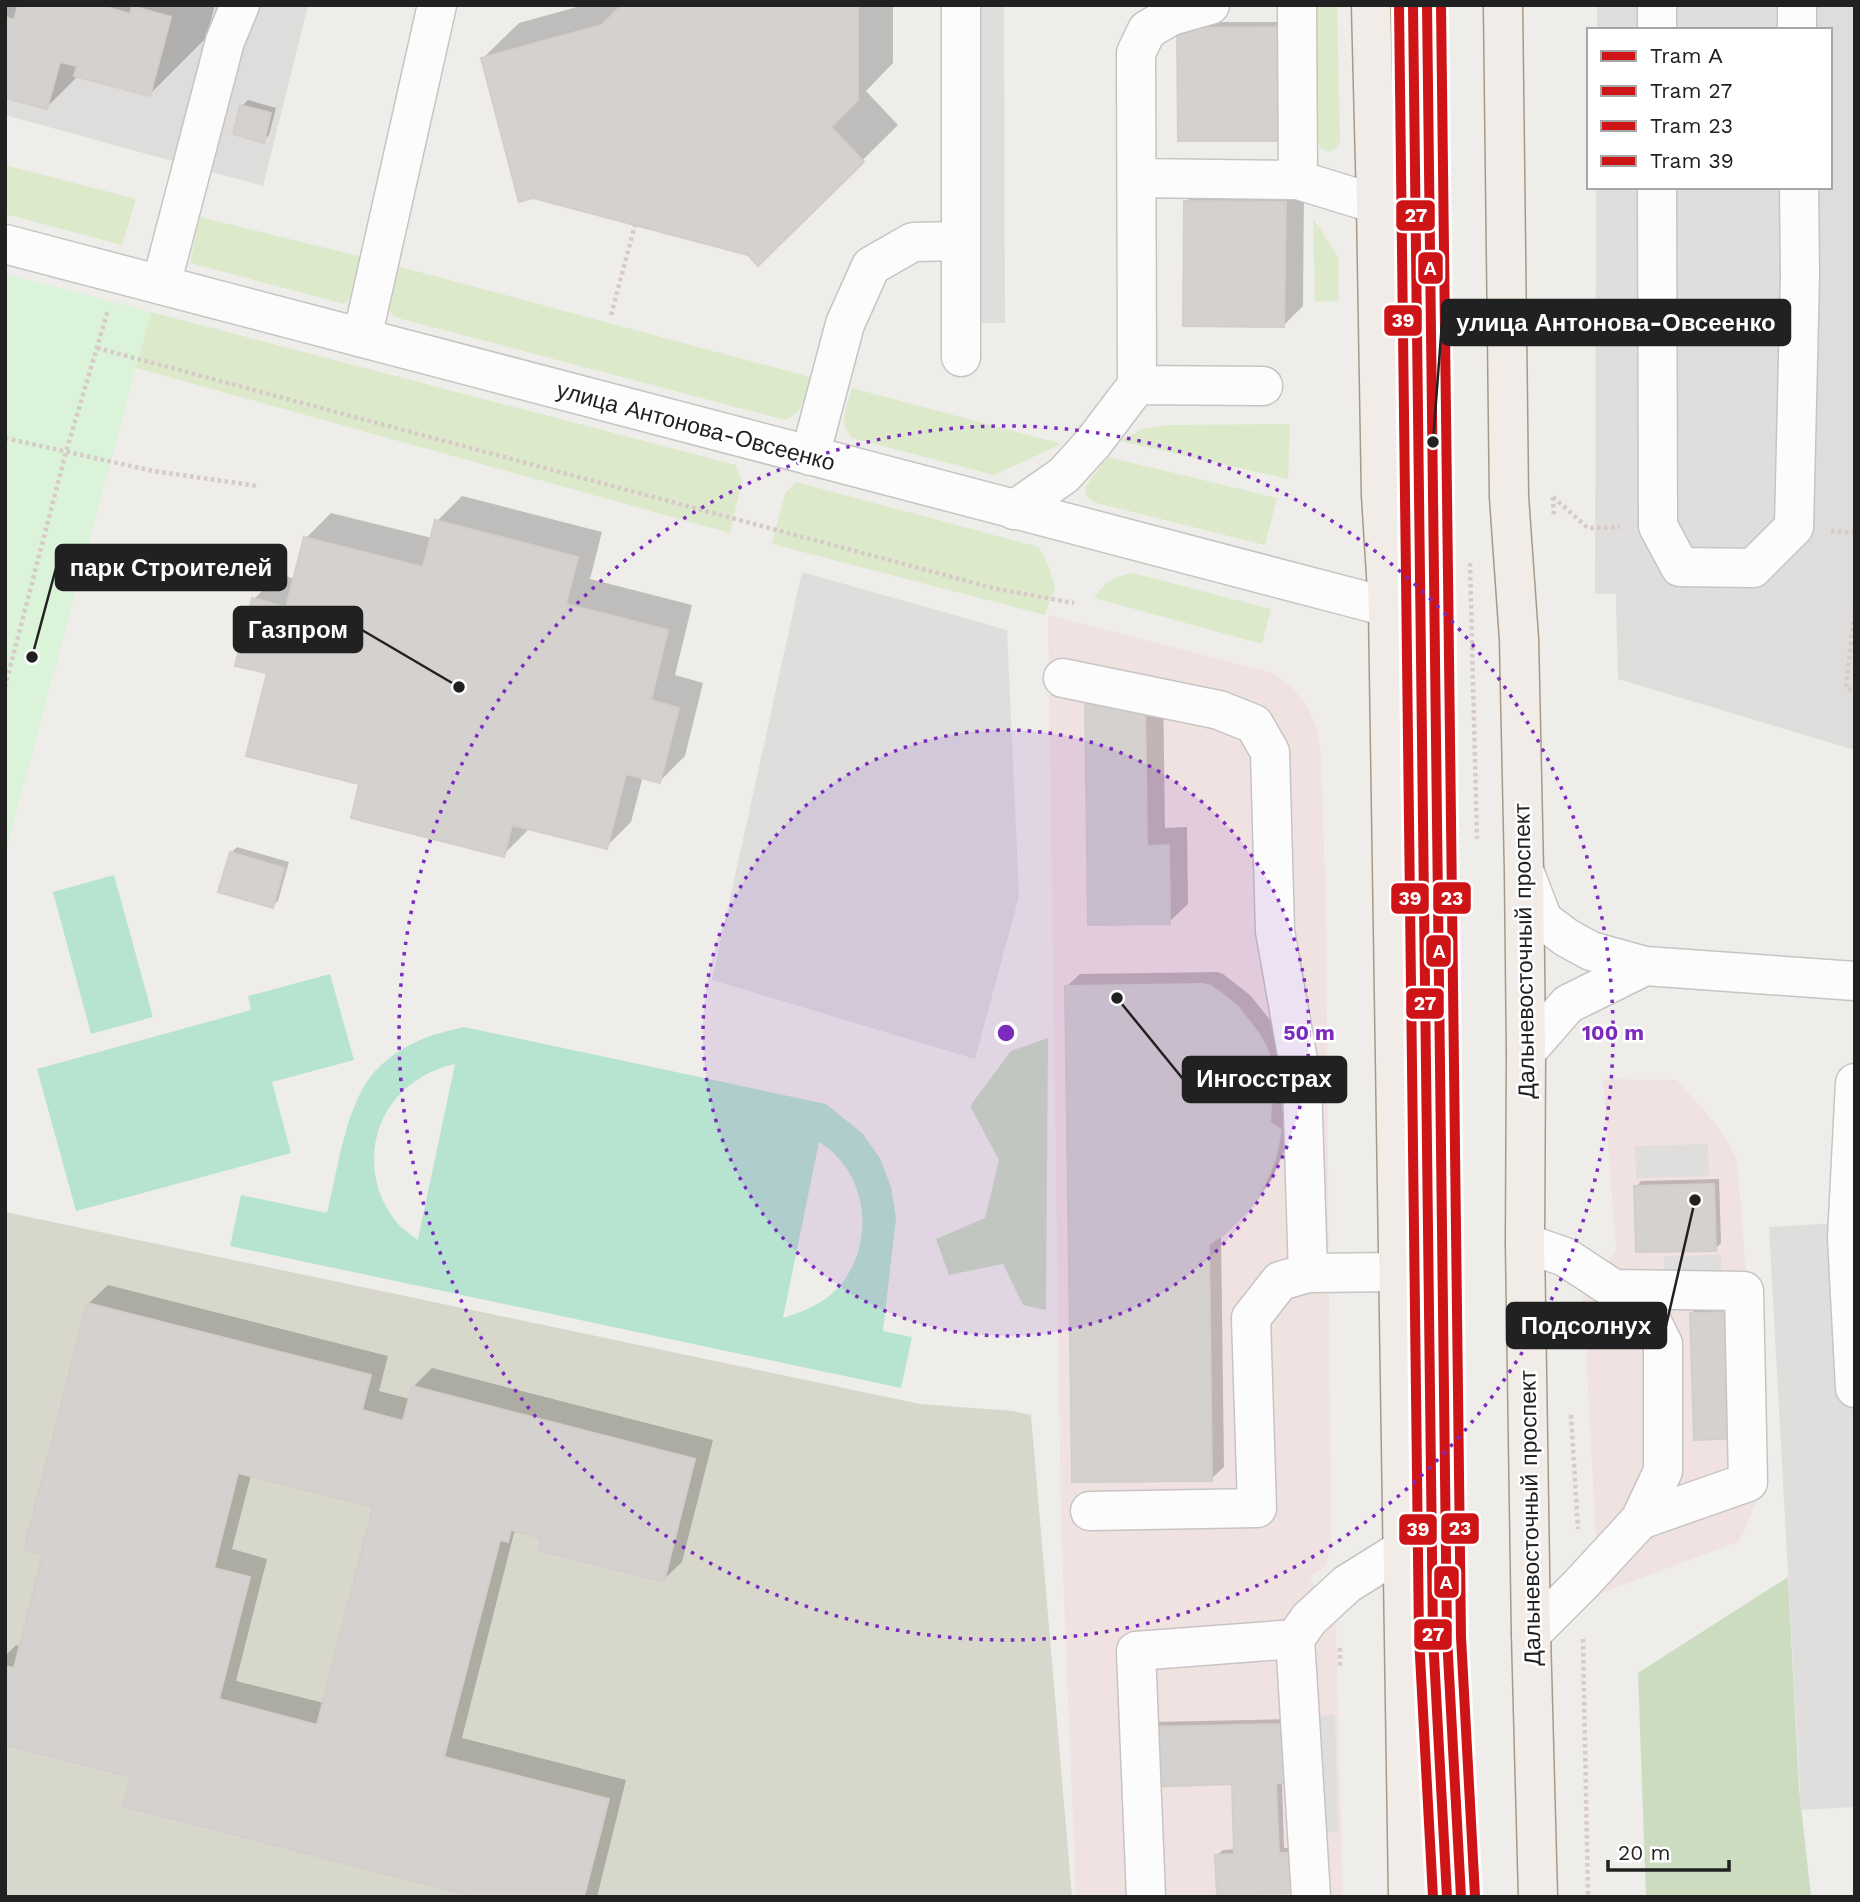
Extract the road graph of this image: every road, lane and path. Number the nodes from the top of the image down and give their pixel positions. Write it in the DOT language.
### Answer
graph roads {
  1 [pos="240,5"];
  2 [pos="438,5"];
  3 [pos="961,5"];
  4 [pos="1210,5"];
  5 [pos="1297,5"];
  6 [pos="1371,5"];
  7 [pos="1503,5"];
  8 [pos="1657,5"];
  9 [pos="1797,5"];
  10 [pos="1657,28"];
  11 [pos="1797,28"];
  12 [pos="1137,178"];
  13 [pos="1298,180"];
  14 [pos="1657,189"];
  15 [pos="1799,189"];
  16 [pos="1376,204"];
  17 [pos="635,225"];
  18 [pos="961,242"];
  19 [pos="5,244"];
  20 [pos="161,285"];
  21 [pos="110,302"];
  22 [pos="611,315"];
  23 [pos="362,338"];
  24 [pos="97,348"];
  25 [pos="961,357"];
  26 [pos="1137,385"];
  27 [pos="1263,386"];
  28 [pos="5,438"];
  29 [pos="66,452"];
  30 [pos="810,456"];
  31 [pos="258,486"];
  32 [pos="1553,497"];
  33 [pos="1014,510"];
  34 [pos="1588,528"];
  35 [pos="1470,561"];
  36 [pos="1074,603"];
  37 [pos="1388,607"];
  38 [pos="1855,607"];
  39 [pos="5,655"];
  40 [pos="14,656"];
  41 [pos="1063,678"];
  42 [pos="5,687"];
  43 [pos="1855,691"];
  44 [pos="1477,839"];
  45 [pos="1524,871"];
  46 [pos="1645,966"];
  47 [pos="1855,981"];
  48 [pos="1526,1052"];
  49 [pos="1855,1083"];
  50 [pos="1525,1243"];
  51 [pos="1398,1272"];
  52 [pos="1308,1273"];
  53 [pos="1612,1289"];
  54 [pos="1855,1388"];
  55 [pos="1571,1404"];
  56 [pos="1090,1511"];
  57 [pos="1640,1520"];
  58 [pos="1403,1549"];
  59 [pos="1581,1584"];
  60 [pos="1531,1634"];
  61 [pos="1295,1639"];
  62 [pos="1340,1648"];
  63 [pos="1340,1676"];
  64 [pos="1146,1897"];
  65 [pos="1311,1897"];
  66 [pos="1408,1897"];
  67 [pos="1538,1897"];
  68 [pos="1588,1897"];
  1 -- 20 [label="street"];
  2 -- 23 [label="street"];
  3 -- 18 [label="street"];
  4 -- 12 [label="street"];
  5 -- 13 [label="street"];
  6 -- 16 [label="main road"];
  7 -- 45 [label="main road, Дальневосточный проспект"];
  8 -- 10 [label="street"];
  9 -- 11 [label="street"];
  12 -- 13 [label="street"];
  12 -- 26 [label="street"];
  13 -- 16 [label="street"];
  14 -- 15 [label="street"];
  16 -- 37 [label="main road"];
  17 -- 22 [label="path"];
  18 -- 25 [label="street"];
  18 -- 30 [label="street"];
  19 -- 20 [label="street, улица Антонова-Овсеенко"];
  20 -- 23 [label="street, улица Антонова-Овсеенко"];
  21 -- 24 [label="path"];
  23 -- 30 [label="street, улица Антонова-Овсеенко"];
  24 -- 29 [label="path"];
  24 -- 36 [label="path"];
  26 -- 27 [label="street"];
  26 -- 33 [label="street"];
  28 -- 29 [label="path"];
  29 -- 31 [label="path"];
  29 -- 40 [label="path"];
  30 -- 33 [label="street, улица Антонова-Овсеенко"];
  32 -- 34 [label="path"];
  33 -- 37 [label="street, улица Антонова-Овсеенко"];
  35 -- 44 [label="path"];
  37 -- 51 [label="main road"];
  38 -- 43 [label="path"];
  39 -- 40 [label="path"];
  40 -- 42 [label="path"];
  41 -- 52 [label="street"];
  45 -- 46 [label="street"];
  45 -- 48 [label="main road, Дальневосточный проспект"];
  46 -- 47 [label="street"];
  46 -- 48 [label="street"];
  48 -- 50 [label="main road, Дальневосточный проспект"];
  49 -- 54 [label="street"];
  50 -- 53 [label="street"];
  50 -- 60 [label="main road, Дальневосточный проспект"];
  51 -- 52 [label="street"];
  51 -- 58 [label="main road"];
  52 -- 56 [label="street"];
  53 -- 57 [label="street"];
  53 -- 57 [label="street"];
  55 -- 59 [label="path"];
  57 -- 59 [label="street"];
  58 -- 61 [label="street"];
  58 -- 66 [label="main road"];
  59 -- 60 [label="street"];
  59 -- 68 [label="path"];
  60 -- 67 [label="main road, Дальневосточный проспект"];
  61 -- 64 [label="street"];
  61 -- 65 [label="street"];
  62 -- 63 [label="path"];
}
